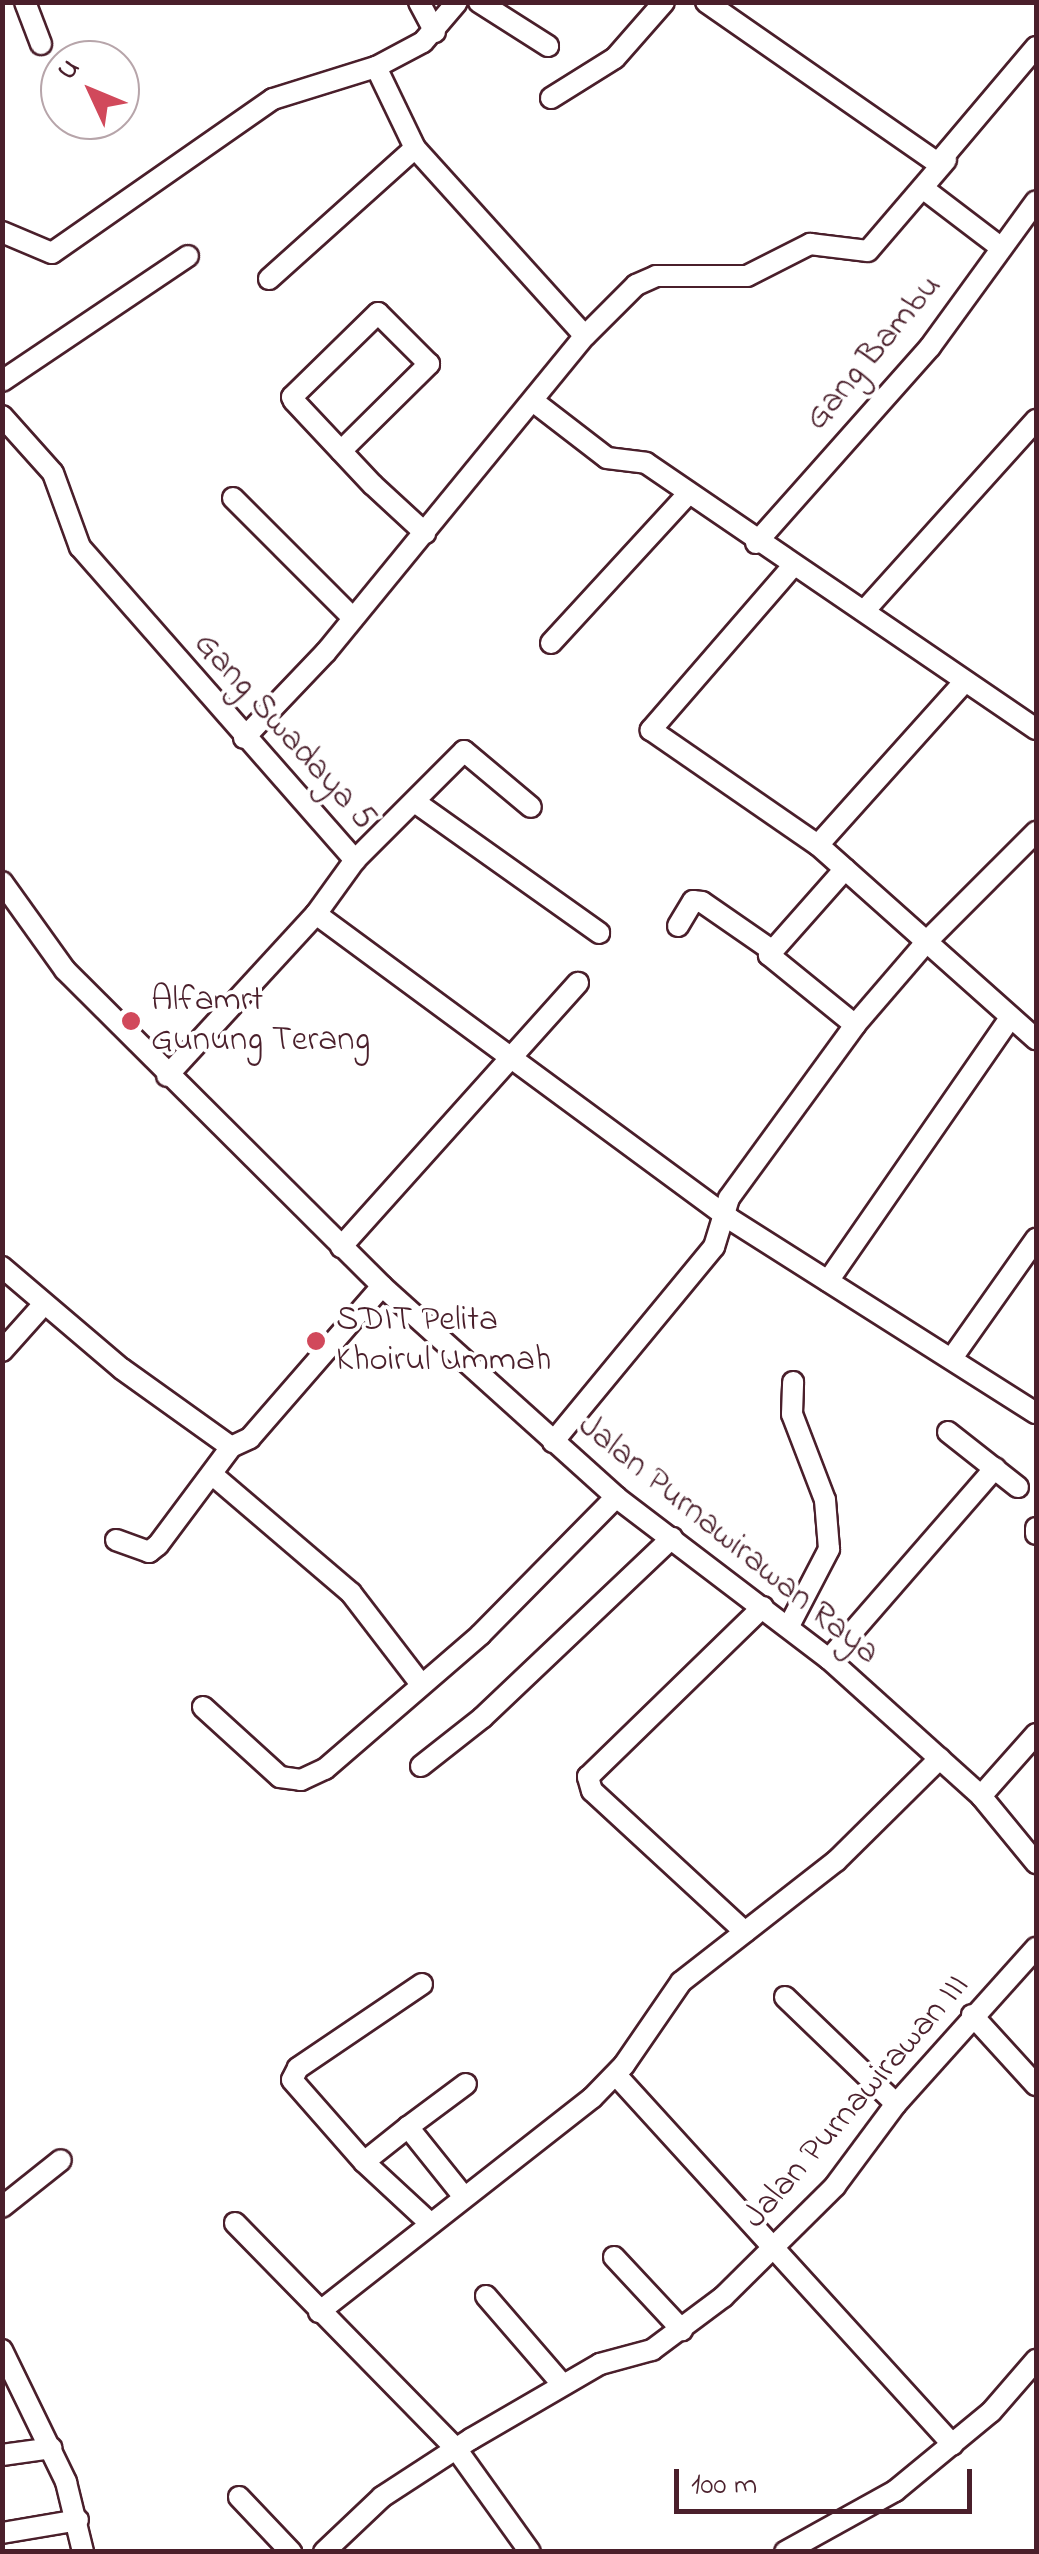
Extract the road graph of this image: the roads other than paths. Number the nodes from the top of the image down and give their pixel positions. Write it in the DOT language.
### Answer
graph roads {
  1 [pos="25,2"];
  2 [pos="419,2"];
  3 [pos="457,2"];
  4 [pos="478,2"];
  5 [pos="664,2"];
  6 [pos="706,2"];
  7 [pos="435,32"];
  8 [pos="40,41"];
  9 [pos="548,46"];
  10 [pos="1036,47"];
  11 [pos="376,67"];
  12 [pos="551,98"];
  13 [pos="415,148"];
  14 [pos="946,160"];
  15 [pos="924,188"];
  16 [pos="1036,201"];
  17 [pos="2,232"];
  18 [pos="1000,247"];
  19 [pos="188,256"];
  20 [pos="268,279"];
  21 [pos="586,336"];
  22 [pos="2,381"];
  23 [pos="533,401"];
  24 [pos="2,416"];
  25 [pos="1036,420"];
  26 [pos="341,451"];
  27 [pos="688,494"];
  28 [pos="233,498"];
  29 [pos="424,533"];
  30 [pos="756,543"];
  31 [pos="792,567"];
  32 [pos="865,610"];
  33 [pos="353,618"];
  34 [pos="551,643"];
  35 [pos="964,681"];
  36 [pos="1036,729"];
  37 [pos="244,738"];
  38 [pos="415,802"];
  39 [pos="531,806"];
  40 [pos="1036,832"];
  41 [pos="818,845"];
  42 [pos="355,860"];
  43 [pos="844,869"];
  44 [pos="2,882"];
  45 [pos="316,914"];
  46 [pos="678,926"];
  47 [pos="599,933"];
  48 [pos="928,940"];
  49 [pos="770,949"];
  50 [pos="578,983"];
  51 [pos="1010,1020"];
  52 [pos="855,1025"];
  53 [pos="1036,1039"];
  54 [pos="508,1054"];
  55 [pos="167,1076"];
  56 [pos="720,1212"];
  57 [pos="1036,1239"];
  58 [pos="341,1247"];
  59 [pos="2,1266"];
  60 [pos="828,1281"];
  61 [pos="382,1286"];
  62 [pos="44,1304"];
  63 [pos="2,1351"];
  64 [pos="952,1358"];
  65 [pos="793,1382"];
  66 [pos="1036,1414"];
  67 [pos="948,1432"];
  68 [pos="553,1442"];
  69 [pos="230,1446"];
  70 [pos="995,1468"];
  71 [pos="214,1476"];
  72 [pos="1018,1487"];
  73 [pos="616,1498"];
  74 [pos="672,1538"];
  75 [pos="116,1540"];
  76 [pos="763,1608"];
  77 [pos="789,1626"];
  78 [pos="829,1659"];
  79 [pos="420,1683"];
  80 [pos="203,1707"];
  81 [pos="1036,1734"];
  82 [pos="940,1758"];
  83 [pos="422,1766"];
  84 [pos="981,1796"];
  85 [pos="1036,1863"];
  86 [pos="746,1932"];
  87 [pos="1036,1948"];
  88 [pos="422,1984"];
  89 [pos="786,1997"];
  90 [pos="972,2015"];
  91 [pos="616,2076"];
  92 [pos="466,2084"];
  93 [pos="1036,2085"];
  94 [pos="896,2104"];
  95 [pos="408,2127"];
  96 [pos="61,2160"];
  97 [pos="364,2162"];
  98 [pos="464,2197"];
  99 [pos="2,2208"];
  100 [pos="234,2223"];
  101 [pos="432,2224"];
  102 [pos="773,2252"];
  103 [pos="614,2258"];
  104 [pos="486,2296"];
  105 [pos="319,2312"];
  106 [pos="682,2330"];
  107 [pos="2,2350"];
  108 [pos="1036,2360"];
  109 [pos="562,2384"];
  110 [pos="953,2445"];
  111 [pos="52,2448"];
  112 [pos="457,2450"];
  113 [pos="2,2455"];
  114 [pos="239,2497"];
  115 [pos="78,2520"];
  116 [pos="2,2533"];
  117 [pos="82,2552"];
  118 [pos="292,2552"];
  119 [pos="324,2552"];
  120 [pos="530,2552"];
  121 [pos="785,2552"];
  1 -- 8 [label="street"];
  2 -- 7 [label="street"];
  3 -- 7 [label="street"];
  4 -- 9 [label="street"];
  5 -- 12 [label="street"];
  6 -- 14 [label="street"];
  7 -- 11 [label="street"];
  10 -- 14 [label="street"];
  11 -- 13 [label="street"];
  11 -- 17 [label="street"];
  13 -- 20 [label="street"];
  13 -- 21 [label="street"];
  14 -- 15 [label="street"];
  15 -- 18 [label="street"];
  15 -- 21 [label="street"];
  16 -- 18 [label="street, Gang Bambu"];
  18 -- 30 [label="street, Gang Bambu"];
  19 -- 22 [label="street"];
  21 -- 23 [label="street"];
  23 -- 27 [label="street"];
  23 -- 29 [label="street"];
  24 -- 37 [label="street, Gang Swadaya 5"];
  25 -- 32 [label="street"];
  26 -- 26 [label="street"];
  26 -- 29 [label="street"];
  27 -- 30 [label="street"];
  27 -- 34 [label="street"];
  28 -- 33 [label="street"];
  29 -- 33 [label="street"];
  30 -- 31 [label="street"];
  31 -- 32 [label="street"];
  31 -- 41 [label="street"];
  32 -- 35 [label="street"];
  33 -- 37 [label="street"];
  35 -- 36 [label="street"];
  35 -- 41 [label="street"];
  37 -- 42 [label="street, Gang Swadaya 5"];
  38 -- 39 [label="street"];
  38 -- 42 [label="street"];
  38 -- 47 [label="street"];
  40 -- 48 [label="street"];
  41 -- 43 [label="street"];
  42 -- 45 [label="street, Gang Swadaya 5"];
  43 -- 48 [label="street"];
  43 -- 49 [label="street"];
  44 -- 55 [label="street, Jalan Purnawirawan Raya"];
  45 -- 54 [label="street"];
  45 -- 55 [label="street, Gang Swadaya 5"];
  46 -- 49 [label="street"];
  48 -- 51 [label="street"];
  48 -- 52 [label="street"];
  49 -- 52 [label="street"];
  50 -- 54 [label="street"];
  51 -- 53 [label="street"];
  51 -- 60 [label="street"];
  52 -- 56 [label="street"];
  54 -- 56 [label="street"];
  54 -- 58 [label="street"];
  55 -- 58 [label="street, Jalan Purnawirawan Raya"];
  56 -- 60 [label="street"];
  56 -- 68 [label="street"];
  57 -- 64 [label="street"];
  58 -- 61 [label="street, Jalan Purnawirawan Raya"];
  59 -- 62 [label="street"];
  60 -- 64 [label="street"];
  61 -- 68 [label="street, Jalan Purnawirawan Raya"];
  61 -- 69 [label="street"];
  62 -- 63 [label="street"];
  62 -- 69 [label="street"];
  64 -- 66 [label="street"];
  65 -- 77 [label="street"];
  67 -- 70 [label="street"];
  68 -- 73 [label="street, Jalan Purnawirawan Raya"];
  69 -- 71 [label="street"];
  70 -- 72 [label="street"];
  70 -- 78 [label="street"];
  71 -- 75 [label="street"];
  71 -- 79 [label="street"];
  73 -- 74 [label="street, Jalan Purnawirawan Raya"];
  73 -- 79 [label="street"];
  74 -- 76 [label="street, Jalan Purnawirawan Raya"];
  74 -- 83 [label="street"];
  76 -- 77 [label="street, Jalan Purnawirawan Raya"];
  76 -- 86 [label="street"];
  77 -- 78 [label="street, Jalan Purnawirawan Raya"];
  78 -- 82 [label="street, Jalan Purnawirawan Raya"];
  79 -- 80 [label="street"];
  81 -- 84 [label="street"];
  82 -- 84 [label="street, Jalan Purnawirawan Raya"];
  82 -- 86 [label="street"];
  84 -- 85 [label="street, Jalan Purnawirawan Raya"];
  86 -- 91 [label="street"];
  87 -- 90 [label="street, Jalan Purnawirawan III"];
  88 -- 97 [label="street"];
  89 -- 94 [label="street"];
  90 -- 93 [label="street"];
  90 -- 94 [label="street, Jalan Purnawirawan III"];
  91 -- 98 [label="street"];
  91 -- 102 [label="street"];
  92 -- 95 [label="street"];
  94 -- 102 [label="street, Jalan Purnawirawan III"];
  95 -- 97 [label="street"];
  95 -- 98 [label="street"];
  96 -- 99 [label="street"];
  97 -- 101 [label="street"];
  98 -- 101 [label="street"];
  100 -- 105 [label="street"];
  101 -- 105 [label="street"];
  102 -- 106 [label="street, Jalan Purnawirawan III"];
  102 -- 110 [label="street"];
  103 -- 106 [label="street"];
  104 -- 109 [label="street"];
  105 -- 112 [label="street"];
  106 -- 109 [label="street, Jalan Purnawirawan III"];
  107 -- 111 [label="street"];
  108 -- 110 [label="street"];
  109 -- 112 [label="street, Jalan Purnawirawan III"];
  110 -- 121 [label="street"];
  111 -- 113 [label="street"];
  111 -- 115 [label="street"];
  112 -- 119 [label="street, Jalan Purnawirawan III"];
  112 -- 120 [label="street"];
  114 -- 118 [label="street"];
  115 -- 116 [label="street"];
  115 -- 117 [label="street"];
}
